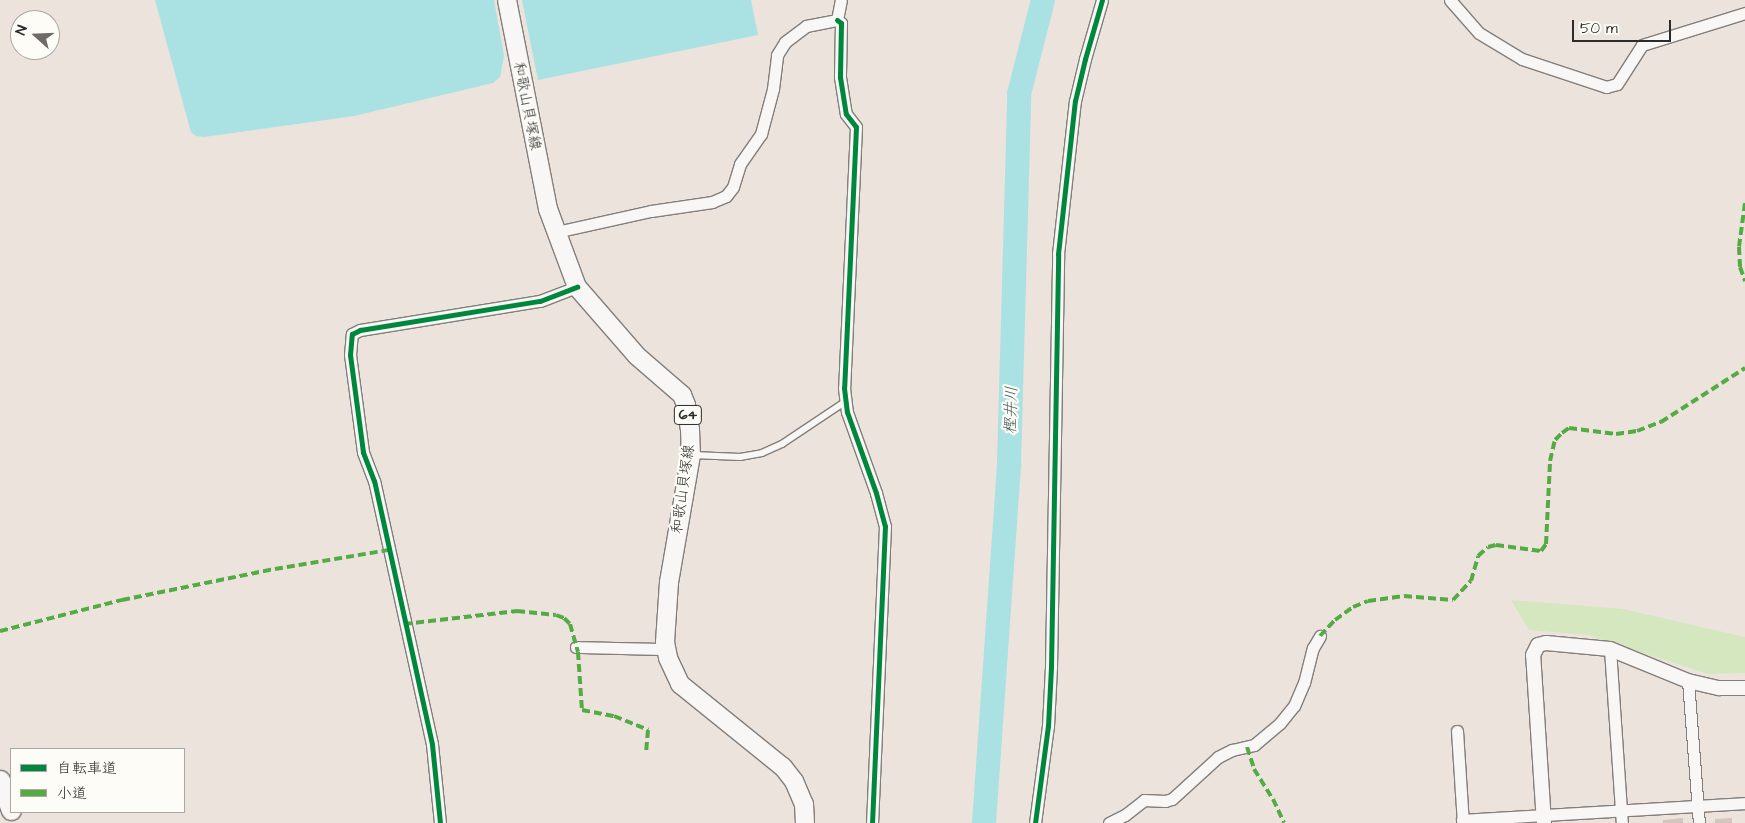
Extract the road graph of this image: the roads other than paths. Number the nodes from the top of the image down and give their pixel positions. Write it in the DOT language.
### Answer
graph roads {
  1 [pos="507,0"];
  2 [pos="841,0"];
  3 [pos="1102,0"];
  4 [pos="1450,0"];
  5 [pos="1745,13"];
  6 [pos="837,20"];
  7 [pos="556,232"];
  8 [pos="577,287"];
  9 [pos="845,402"];
  10 [pos="691,455"];
  11 [pos="1320,636"];
  12 [pos="576,647"];
  13 [pos="667,649"];
  14 [pos="1610,649"];
  15 [pos="1688,681"];
  16 [pos="1745,688"];
  17 [pos="1457,731"];
  18 [pos="0,780"];
  19 [pos="1745,803"];
  20 [pos="10,806"];
  21 [pos="1698,806"];
  22 [pos="1621,810"];
  23 [pos="1543,820"];
  24 [pos="1462,822"];
  25 [pos="440,823"];
  26 [pos="806,823"];
  27 [pos="872,823"];
  28 [pos="1035,823"];
  29 [pos="1109,823"];
  30 [pos="1622,823"];
  31 [pos="1699,823"];
  1 -- 7 [label="main road, 和歌山貝塚線 / 64"];
  2 -- 6 [label="street"];
  3 -- 28 [label="street"];
  4 -- 5 [label="street"];
  6 -- 7 [label="street"];
  6 -- 9 [label="street"];
  7 -- 8 [label="main road, 和歌山貝塚線 / 64"];
  8 -- 10 [label="main road, 和歌山貝塚線 / 64"];
  8 -- 25 [label="street"];
  9 -- 10 [label="lane"];
  9 -- 27 [label="street"];
  10 -- 13 [label="main road, 和歌山貝塚線 / 64"];
  11 -- 29 [label="street"];
  12 -- 13 [label="street"];
  13 -- 26 [label="main road, 和歌山貝塚線 / 64"];
  14 -- 15 [label="street"];
  14 -- 22 [label="street"];
  14 -- 23 [label="street"];
  15 -- 16 [label="street"];
  15 -- 21 [label="street"];
  17 -- 24 [label="street"];
  18 -- 20 [label="highway"];
  19 -- 21 [label="street"];
  21 -- 22 [label="street"];
  21 -- 31 [label="street"];
  22 -- 23 [label="street"];
  22 -- 30 [label="street"];
  23 -- 24 [label="street"];
}
